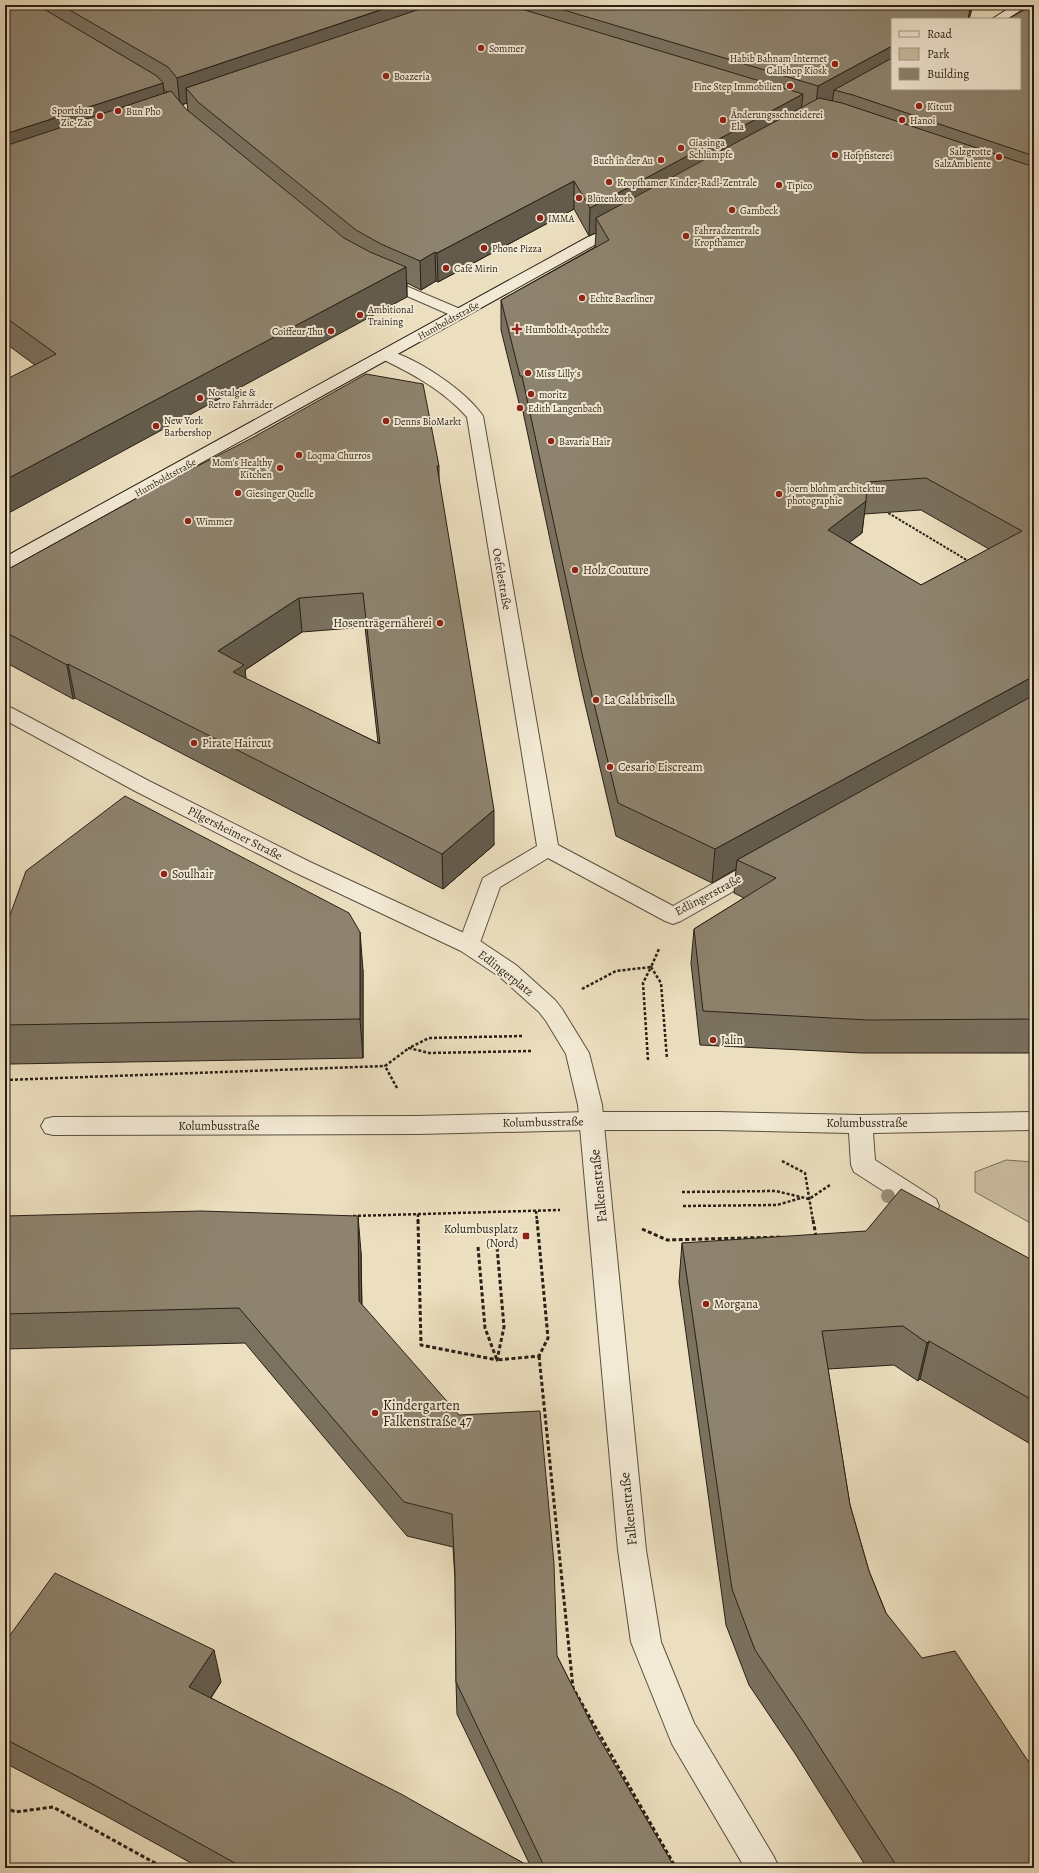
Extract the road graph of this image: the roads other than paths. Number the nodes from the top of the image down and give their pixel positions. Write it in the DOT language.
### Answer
graph roads {
  1 [pos="1023,5"];
  2 [pos="1000,18"];
  3 [pos="635,217"];
  4 [pos="371,274"];
  5 [pos="460,314"];
  6 [pos="386,355"];
  7 [pos="5,564"];
  8 [pos="5,712"];
  9 [pos="548,850"];
  10 [pos="779,855"];
  11 [pos="469,945"];
  12 [pos="591,1121"];
  13 [pos="1034,1121"];
  14 [pos="861,1124"];
  15 [pos="53,1126"];
  16 [pos="943,1216"];
  17 [pos="762,1868"];
  1 -- 2 [label="street"];
  3 -- 5 [label="street, Humboldtstraße"];
  4 -- 5 [label="street"];
  5 -- 6 [label="street, Humboldtstraße"];
  6 -- 7 [label="street, Humboldtstraße"];
  6 -- 9 [label="street, Oefelestraße"];
  8 -- 11 [label="street, Pilgersheimer Straße"];
  9 -- 10 [label="street, Edlingerstraße"];
  9 -- 11 [label="street, Edlingerplatz"];
  11 -- 12 [label="street, Edlingerplatz"];
  12 -- 14 [label="street, Kolumbusstraße"];
  12 -- 15 [label="street, Kolumbusstraße"];
  12 -- 17 [label="street, Falkenstraße"];
  13 -- 14 [label="street, Kolumbusstraße"];
  14 -- 16 [label="street"];
}
